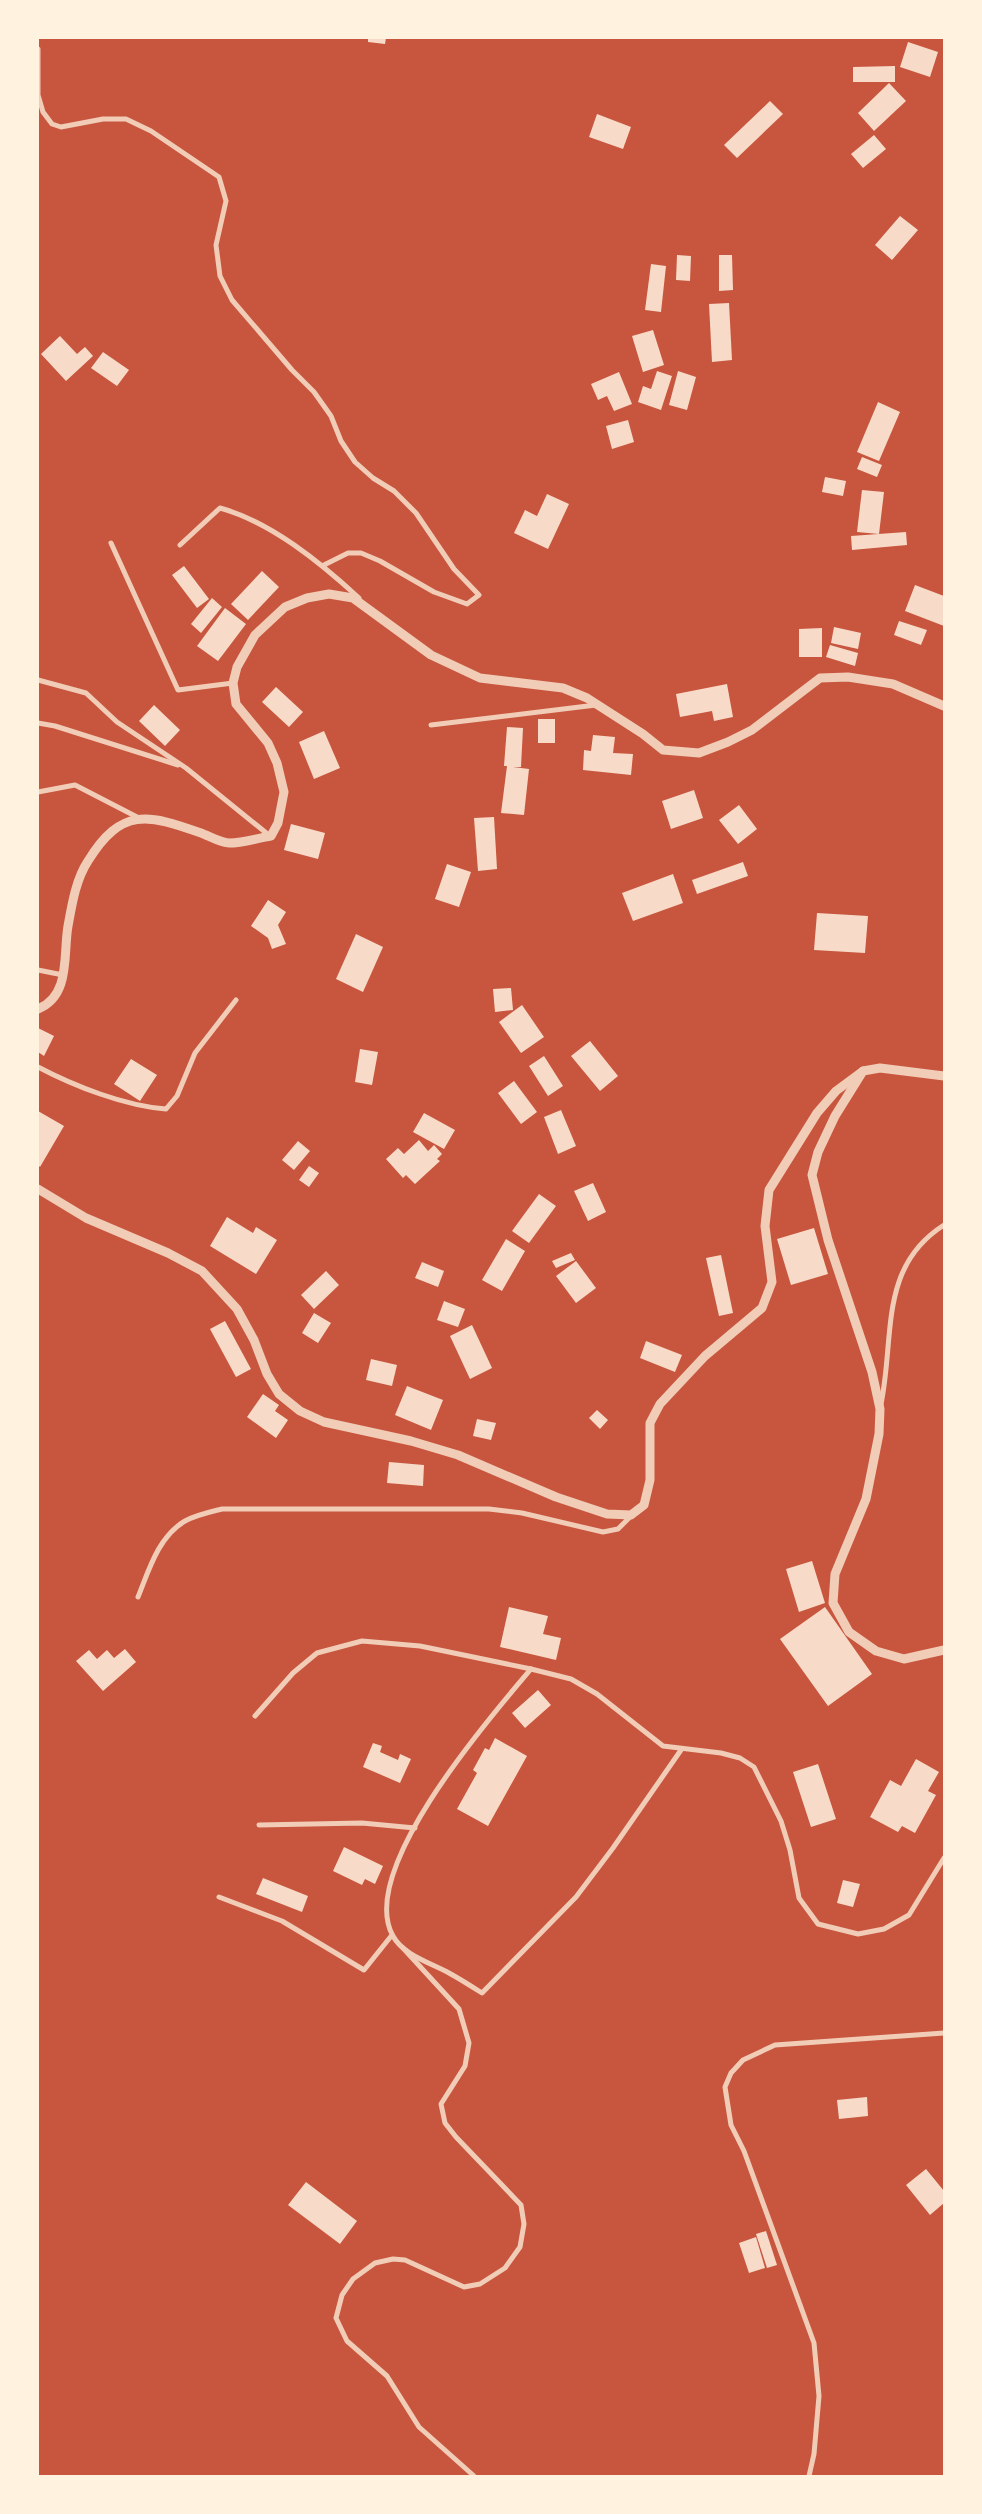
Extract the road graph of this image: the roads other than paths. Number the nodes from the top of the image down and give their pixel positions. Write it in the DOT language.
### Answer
graph roads {
  1 [pos="38,50"];
  2 [pos="111,543"];
  3 [pos="180,545"];
  4 [pos="324,566"];
  5 [pos="372,610"];
  6 [pos="38,680"];
  7 [pos="233,683"];
  8 [pos="599,705"];
  9 [pos="944,706"];
  10 [pos="38,723"];
  11 [pos="431,725"];
  12 [pos="186,768"];
  13 [pos="38,792"];
  14 [pos="140,818"];
  15 [pos="271,836"];
  16 [pos="38,970"];
  17 [pos="63,975"];
  18 [pos="236,1000"];
  19 [pos="38,1009"];
  20 [pos="38,1067"];
  21 [pos="863,1071"];
  22 [pos="944,1076"];
  23 [pos="38,1189"];
  24 [pos="944,1225"];
  25 [pos="880,1409"];
  26 [pos="631,1515"];
  27 [pos="138,1597"];
  28 [pos="944,1650"];
  29 [pos="531,1669"];
  30 [pos="255,1716"];
  31 [pos="681,1750"];
  32 [pos="259,1825"];
  33 [pos="415,1828"];
  34 [pos="944,1858"];
  35 [pos="219,1898"];
  36 [pos="392,1935"];
  37 [pos="403,1948"];
  38 [pos="944,2033"];
  39 [pos="474,2476"];
  40 [pos="809,2476"];
  1 -- 4 [label="street"];
  2 -- 7 [label="street"];
  3 -- 4 [label="street"];
  4 -- 5 [label="street"];
  5 -- 7 [label="street"];
  5 -- 8 [label="street"];
  6 -- 12 [label="street"];
  7 -- 15 [label="street"];
  8 -- 9 [label="street"];
  8 -- 11 [label="street"];
  10 -- 12 [label="street"];
  12 -- 15 [label="street"];
  13 -- 14 [label="street"];
  14 -- 15 [label="street"];
  14 -- 17 [label="street"];
  16 -- 17 [label="street"];
  17 -- 19 [label="street"];
  18 -- 20 [label="street"];
  21 -- 22 [label="street"];
  21 -- 25 [label="street"];
  21 -- 26 [label="street"];
  23 -- 26 [label="street"];
  24 -- 25 [label="street"];
  25 -- 28 [label="street"];
  26 -- 27 [label="street"];
  29 -- 30 [label="street"];
  29 -- 31 [label="street"];
  29 -- 33 [label="street"];
  31 -- 34 [label="street"];
  31 -- 37 [label="street"];
  32 -- 33 [label="street"];
  33 -- 36 [label="street"];
  35 -- 36 [label="street"];
  36 -- 37 [label="street"];
  37 -- 39 [label="street"];
  38 -- 40 [label="street"];
}
